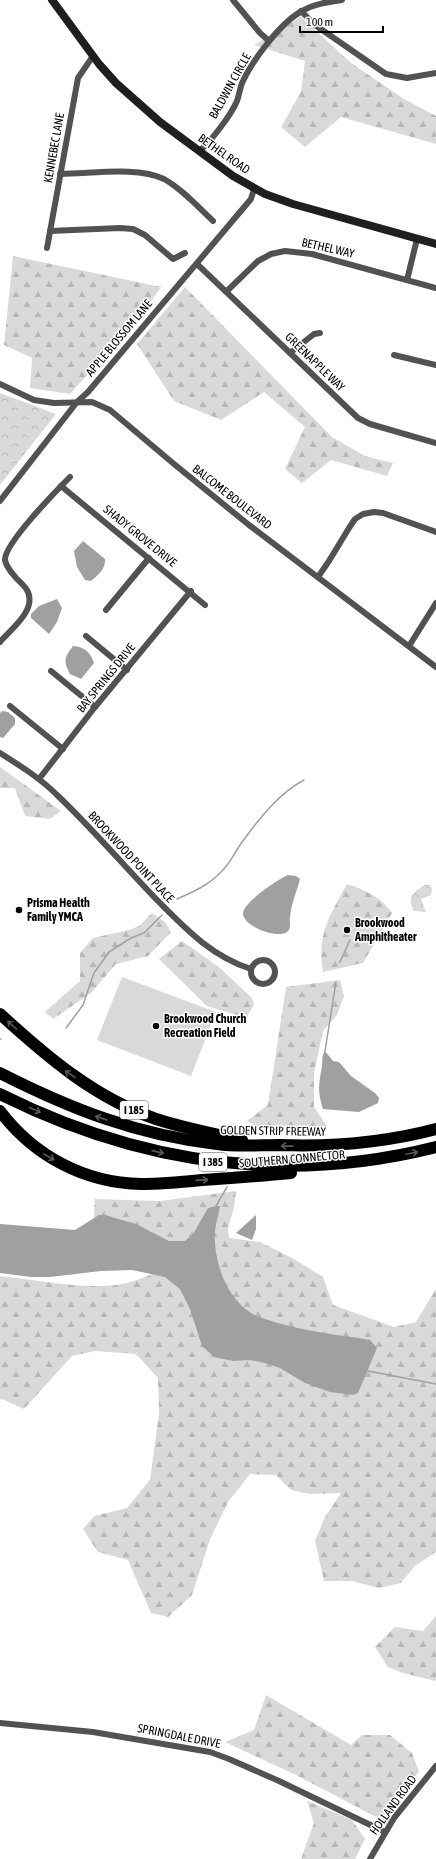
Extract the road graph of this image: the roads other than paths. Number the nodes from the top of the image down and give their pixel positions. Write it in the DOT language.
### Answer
graph roads {
  1 [pos="52,0"];
  2 [pos="233,0"];
  3 [pos="342,0"];
  4 [pos="301,11"];
  5 [pos="269,41"];
  6 [pos="93,56"];
  7 [pos="436,73"];
  8 [pos="199,152"];
  9 [pos="60,174"];
  10 [pos="254,189"];
  11 [pos="213,221"];
  12 [pos="50,231"];
  13 [pos="417,239"];
  14 [pos="436,244"];
  15 [pos="46,248"];
  16 [pos="185,253"];
  17 [pos="197,264"];
  18 [pos="407,280"];
  19 [pos="436,288"];
  20 [pos="226,291"];
  21 [pos="320,333"];
  22 [pos="290,353"];
  23 [pos="394,355"];
  24 [pos="436,365"];
  25 [pos="0,384"];
  26 [pos="77,402"];
  27 [pos="436,443"];
  28 [pos="70,477"];
  29 [pos="61,486"];
  30 [pos="0,501"];
  31 [pos="436,532"];
  32 [pos="149,558"];
  33 [pos="3,560"];
  34 [pos="318,577"];
  35 [pos="191,591"];
  36 [pos="436,603"];
  37 [pos="205,605"];
  38 [pos="106,610"];
  39 [pos="86,636"];
  40 [pos="0,642"];
  41 [pos="409,646"];
  42 [pos="436,667"];
  43 [pos="127,670"];
  44 [pos="51,671"];
  45 [pos="10,706"];
  46 [pos="95,707"];
  47 [pos="63,749"];
  48 [pos="0,753"];
  49 [pos="39,780"];
  50 [pos="251,969"];
  51 [pos="0,1014"];
  52 [pos="0,1073"];
  53 [pos="0,1094"];
  54 [pos="0,1111"];
  55 [pos="436,1129"];
  56 [pos="262,1145"];
  57 [pos="436,1147"];
  58 [pos="393,1157"];
  59 [pos="0,1723"];
  60 [pos="436,1766"];
  61 [pos="385,1832"];
  62 [pos="370,1859"];
  1 -- 6 [label="street, BETHEL ROAD"];
  2 -- 5 [label="street"];
  3 -- 4 [label="street, BALDWIN CIRCLE"];
  4 -- 5 [label="street, BALDWIN CIRCLE"];
  4 -- 7 [label="street"];
  5 -- 8 [label="street, BALDWIN CIRCLE"];
  6 -- 8 [label="street, BETHEL ROAD"];
  6 -- 9 [label="street, KENNEBEC LANE"];
  8 -- 10 [label="street, BETHEL ROAD"];
  9 -- 11 [label="street"];
  9 -- 12 [label="street, KENNEBEC LANE"];
  10 -- 13 [label="street, BETHEL ROAD"];
  10 -- 17 [label="street, APPLE BLOSSOM LANE"];
  12 -- 15 [label="street, KENNEBEC LANE"];
  12 -- 16 [label="street"];
  13 -- 14 [label="street, BETHEL ROAD"];
  13 -- 18 [label="street"];
  17 -- 20 [label="street, GREENAPPLE WAY"];
  17 -- 26 [label="street, APPLE BLOSSOM LANE"];
  18 -- 19 [label="street, BETHEL WAY"];
  18 -- 20 [label="street, BETHEL WAY"];
  20 -- 22 [label="street, GREENAPPLE WAY"];
  21 -- 22 [label="street"];
  22 -- 27 [label="street, GREENAPPLE WAY"];
  23 -- 24 [label="street"];
  25 -- 26 [label="street, BALCOME BOULEVARD"];
  26 -- 30 [label="street, APPLE BLOSSOM LANE"];
  26 -- 34 [label="street, BALCOME BOULEVARD"];
  28 -- 29 [label="street"];
  29 -- 32 [label="street, SHADY GROVE DRIVE"];
  29 -- 33 [label="street"];
  31 -- 34 [label="street"];
  32 -- 35 [label="street, SHADY GROVE DRIVE"];
  32 -- 38 [label="street"];
  33 -- 40 [label="street"];
  34 -- 41 [label="street, BALCOME BOULEVARD"];
  35 -- 37 [label="street, SHADY GROVE DRIVE"];
  35 -- 43 [label="street, BAY SPRINGS DRIVE"];
  36 -- 41 [label="street"];
  39 -- 43 [label="street"];
  41 -- 42 [label="street, BALCOME BOULEVARD"];
  43 -- 46 [label="street, BAY SPRINGS DRIVE"];
  44 -- 46 [label="street"];
  45 -- 47 [label="street"];
  46 -- 47 [label="street, BAY SPRINGS DRIVE"];
  47 -- 49 [label="street, BAY SPRINGS DRIVE"];
  48 -- 49 [label="street, BROOKWOOD POINT PLACE"];
  49 -- 50 [label="street, BROOKWOOD POINT PLACE"];
  50 -- 50 [label="street"];
  56 -- 51 [label="highway, SOUTHERN CONNECTOR / I 185, one-way"];
  56 -- 52 [label="highway, GOLDEN STRIP FREEWAY / I 385, one-way"];
  53 -- 58 [label="highway, I 385, one-way"];
  54 -- 58 [label="highway, SOUTHERN CONNECTOR, one-way"];
  55 -- 56 [label="highway, GOLDEN STRIP FREEWAY / I 385, one-way"];
  58 -- 57 [label="highway, I 385, one-way"];
  59 -- 61 [label="street, SPRINGDALE DRIVE"];
  60 -- 61 [label="street, HOLLAND ROAD"];
  61 -- 62 [label="street, HOLLAND ROAD"];
}
